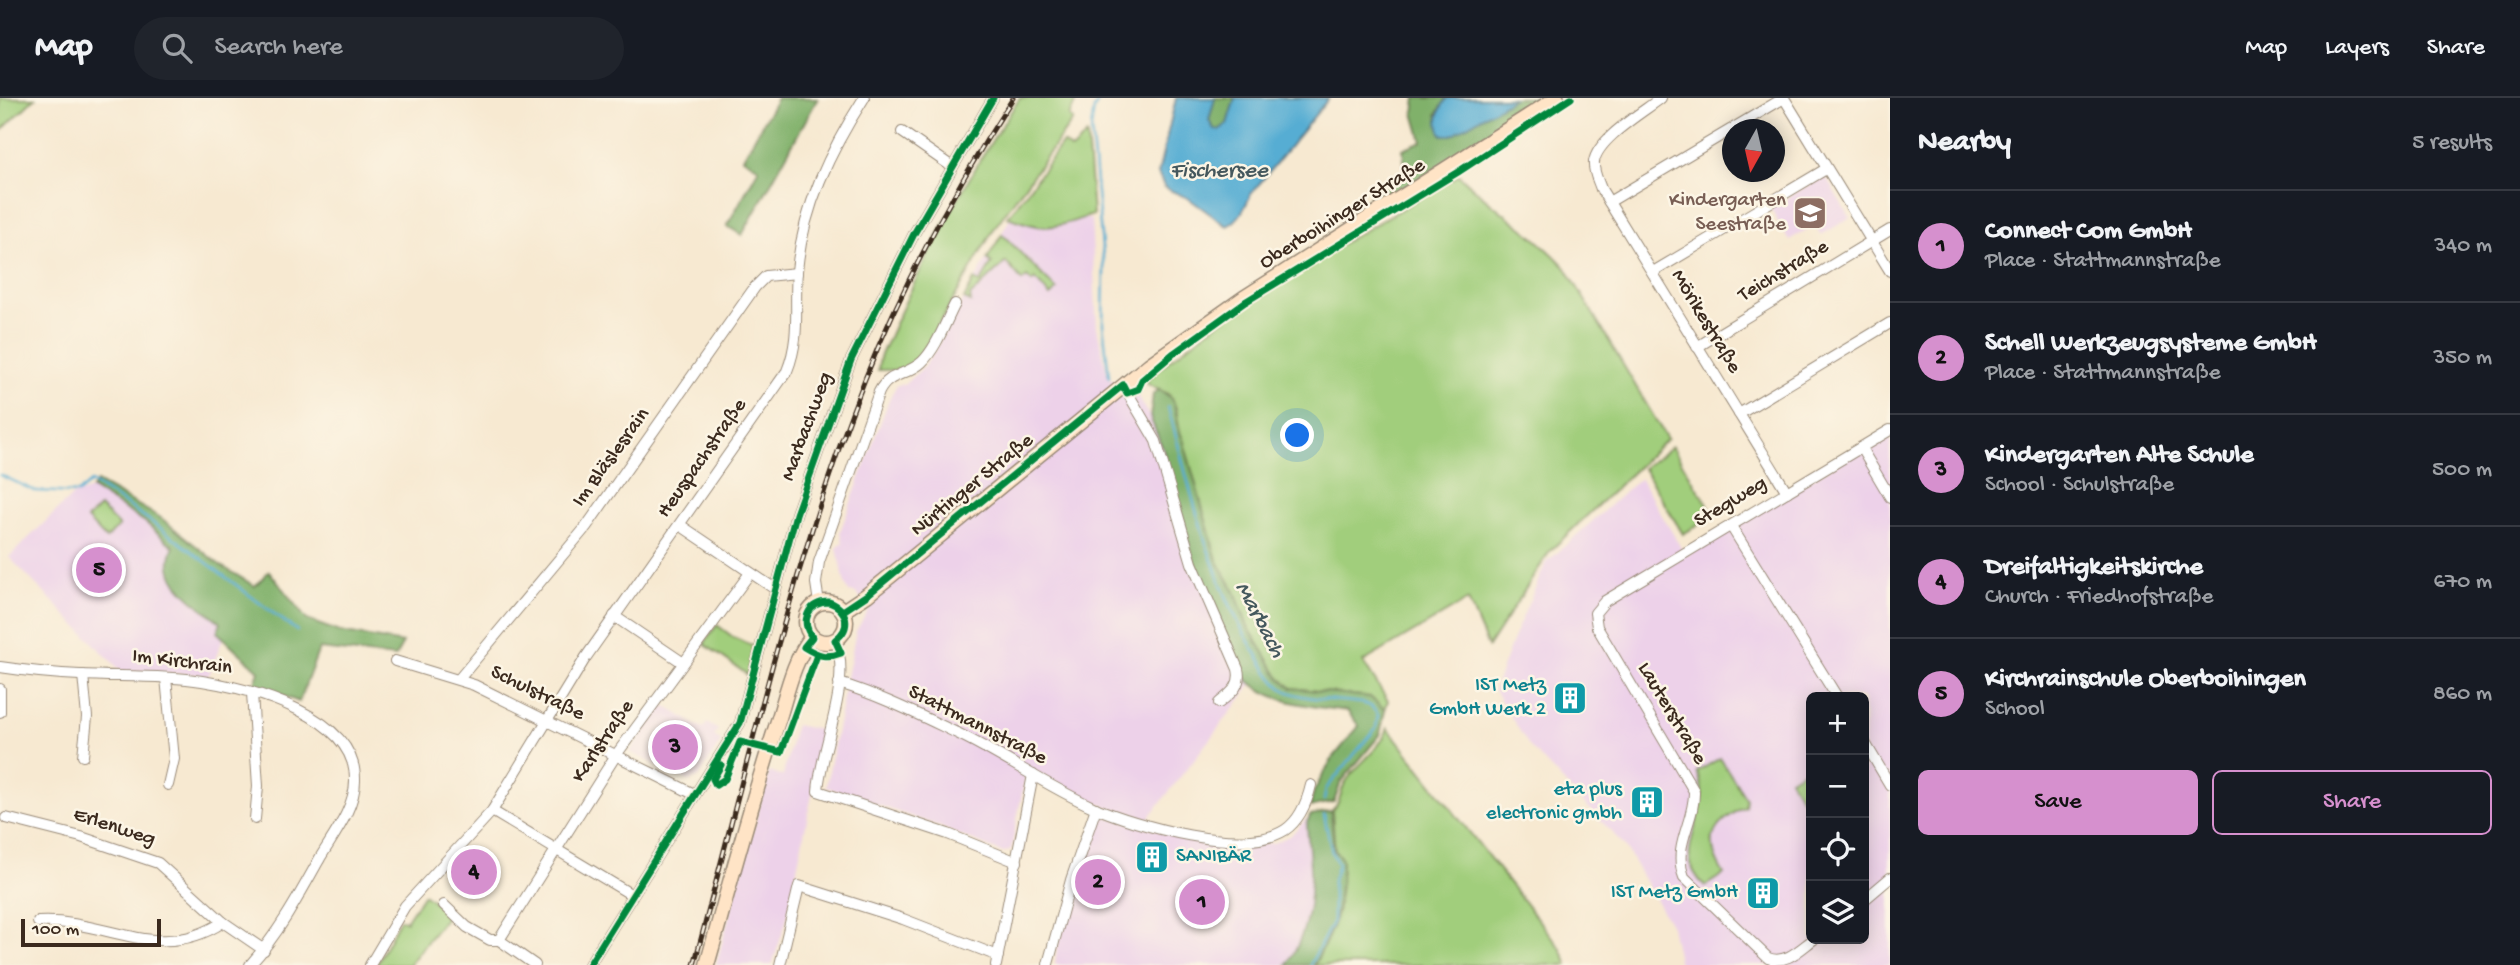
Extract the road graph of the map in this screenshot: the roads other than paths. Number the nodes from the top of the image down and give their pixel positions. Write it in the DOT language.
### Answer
graph roads {
  1 [pos="864,98"];
  2 [pos="992,98"];
  3 [pos="1557,98"];
  4 [pos="1661,98"];
  5 [pos="1784,98"];
  6 [pos="902,132"];
  7 [pos="951,166"];
  8 [pos="1826,169"];
  9 [pos="1609,202"];
  10 [pos="1890,230"];
  11 [pos="1872,241"];
  12 [pos="1890,271"];
  13 [pos="1653,272"];
  14 [pos="797,273"];
  15 [pos="955,304"];
  16 [pos="1890,323"];
  17 [pos="1697,347"];
  18 [pos="1149,365"];
  19 [pos="1123,386"];
  20 [pos="1738,414"];
  21 [pos="1890,430"];
  22 [pos="1861,448"];
  23 [pos="1787,492"];
  24 [pos="1890,497"];
  25 [pos="680,525"];
  26 [pos="1731,526"];
  27 [pos="750,573"];
  28 [pos="775,589"];
  29 [pos="819,603"];
  30 [pos="843,611"];
  31 [pos="1595,613"];
  32 [pos="614,616"];
  33 [pos="812,637"];
  34 [pos="835,640"];
  35 [pos="395,661"];
  36 [pos="682,662"];
  37 [pos="0,667"];
  38 [pos="83,676"];
  39 [pos="166,678"];
  40 [pos="459,679"];
  41 [pos="839,683"];
  42 [pos="0,690"];
  43 [pos="253,692"];
  44 [pos="1834,692"];
  45 [pos="1219,703"];
  46 [pos="0,712"];
  47 [pos="547,720"];
  48 [pos="1869,749"];
  49 [pos="616,755"];
  50 [pos="83,756"];
  51 [pos="1033,775"];
  52 [pos="169,785"];
  53 [pos="1311,785"];
  54 [pos="1890,785"];
  55 [pos="697,790"];
  56 [pos="1096,808"];
  57 [pos="492,811"];
  58 [pos="6,818"];
  59 [pos="255,819"];
  60 [pos="557,849"];
  61 [pos="1017,862"];
  62 [pos="1890,878"];
  63 [pos="632,895"];
  64 [pos="1869,896"];
  65 [pos="444,905"];
  66 [pos="38,922"];
  67 [pos="223,922"];
  68 [pos="499,940"];
  69 [pos="1807,944"];
  70 [pos="264,950"];
  71 [pos="997,961"];
  72 [pos="1048,964"];
  73 [pos="250,965"];
  74 [pos="370,965"];
  75 [pos="536,965"];
  76 [pos="589,965"];
  77 [pos="708,965"];
  78 [pos="780,965"];
  1 -- 14 [label="street, Heuspachstraße"];
  2 -- 7 [label="street, Marbachweg"];
  3 -- 18 [label="main road, Oberboihinger Straße"];
  4 -- 9 [label="street, Mörikestraße"];
  5 -- 8 [label="street"];
  5 -- 9 [label="street"];
  6 -- 7 [label="street"];
  7 -- 28 [label="street, Marbachweg"];
  8 -- 11 [label="street"];
  8 -- 13 [label="street"];
  9 -- 13 [label="street, Mörikestraße"];
  10 -- 11 [label="street, Teichstraße"];
  11 -- 12 [label="street"];
  11 -- 17 [label="street, Teichstraße"];
  13 -- 17 [label="street, Mörikestraße"];
  14 -- 25 [label="street, Heuspachstraße"];
  14 -- 40 [label="street, Im Bläslesrain"];
  15 -- 29 [label="street"];
  16 -- 20 [label="street"];
  17 -- 20 [label="street, Mörikestraße"];
  18 -- 19 [label="main road, Nürtinger Straße"];
  19 -- 30 [label="main road, Nürtinger Straße"];
  19 -- 45 [label="street"];
  20 -- 23 [label="street, Mörikestraße"];
  21 -- 22 [label="street, Stegweg"];
  22 -- 23 [label="street, Stegweg"];
  22 -- 24 [label="street"];
  23 -- 26 [label="street, Stegweg"];
  25 -- 27 [label="street"];
  25 -- 32 [label="street, Heuspachstraße"];
  26 -- 31 [label="street, Stegweg"];
  26 -- 44 [label="street"];
  27 -- 28 [label="street"];
  27 -- 36 [label="street, Karlstraße"];
  28 -- 55 [label="street, Marbachweg"];
  29 -- 30 [label="main road"];
  29 -- 33 [label="main road"];
  30 -- 34 [label="main road"];
  31 -- 69 [label="street, Lauterstraße"];
  32 -- 36 [label="street"];
  32 -- 47 [label="street, Heuspachstraße"];
  33 -- 34 [label="main road"];
  33 -- 77 [label="main road"];
  34 -- 41 [label="street"];
  35 -- 40 [label="street, Schulstraße"];
  36 -- 49 [label="street, Karlstraße"];
  37 -- 38 [label="street, Im Kirchrain"];
  38 -- 39 [label="street, Im Kirchrain"];
  38 -- 50 [label="street"];
  39 -- 43 [label="street, Im Kirchrain"];
  39 -- 52 [label="street"];
  40 -- 47 [label="street, Schulstraße"];
  41 -- 51 [label="street, Stattmannstraße"];
  41 -- 61 [label="street"];
  42 -- 46 [label="street"];
  43 -- 59 [label="street"];
  43 -- 70 [label="street, Im Kirchrain"];
  47 -- 49 [label="street, Schulstraße"];
  47 -- 57 [label="street, Heuspachstraße"];
  48 -- 54 [label="street"];
  49 -- 55 [label="street, Schulstraße"];
  49 -- 60 [label="street, Karlstraße"];
  51 -- 56 [label="street, Stattmannstraße"];
  51 -- 61 [label="street"];
  53 -- 56 [label="street, Stattmannstraße"];
  55 -- 63 [label="street"];
  56 -- 72 [label="street"];
  57 -- 60 [label="street"];
  57 -- 74 [label="street, Heuspachstraße"];
  58 -- 67 [label="street, Erlenweg"];
  60 -- 63 [label="street"];
  60 -- 68 [label="street, Karlstraße"];
  61 -- 71 [label="street"];
  62 -- 64 [label="street"];
  63 -- 76 [label="street"];
  65 -- 68 [label="street"];
  66 -- 67 [label="street"];
  67 -- 70 [label="street, Erlenweg"];
  68 -- 75 [label="street"];
  70 -- 73 [label="street, Im Kirchrain"];
  71 -- 78 [label="street"];
}
